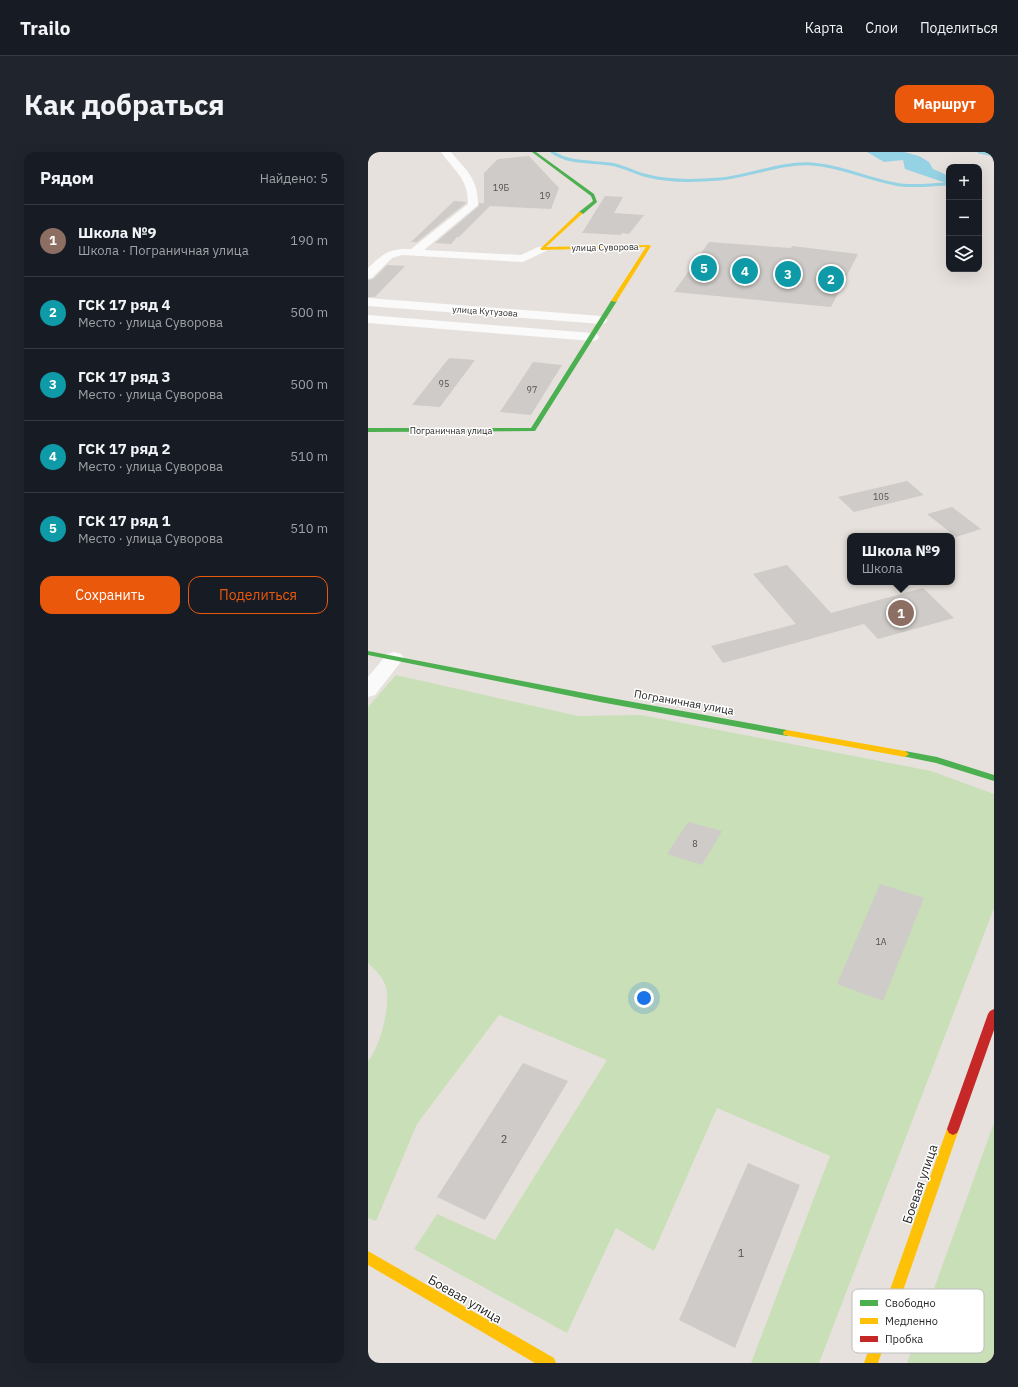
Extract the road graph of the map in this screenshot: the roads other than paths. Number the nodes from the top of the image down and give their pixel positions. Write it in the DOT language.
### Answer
graph roads {
  1 [pos="446,152"];
  2 [pos="534,152"];
  3 [pos="542,249"];
  4 [pos="414,252"];
  5 [pos="368,275"];
  6 [pos="368,302"];
  7 [pos="368,319"];
  8 [pos="601,320"];
  9 [pos="592,337"];
  10 [pos="368,430"];
  11 [pos="533,430"];
  12 [pos="368,653"];
  13 [pos="394,658"];
  14 [pos="368,690"];
  15 [pos="994,778"];
  16 [pos="994,1014"];
  17 [pos="368,1258"];
  18 [pos="897,1289"];
  19 [pos="875,1353"];
  20 [pos="549,1363"];
  21 [pos="871,1363"];
  1 -- 4 [label="street"];
  2 -- 3 [label="street, улица Суворова"];
  3 -- 4 [label="street"];
  3 -- 8 [label="street, улица Суворова"];
  4 -- 5 [label="street"];
  6 -- 8 [label="street, улица Кутузова"];
  7 -- 9 [label="street, улица Кутузова"];
  8 -- 9 [label="street, улица Суворова"];
  9 -- 11 [label="street, улица Суворова"];
  10 -- 11 [label="street, Пограничная улица"];
  12 -- 13 [label="street, Пограничная улица"];
  13 -- 14 [label="street"];
  13 -- 15 [label="street, Пограничная улица"];
  16 -- 18 [label="street, Боевая улица"];
  17 -- 20 [label="street, Боевая улица"];
  19 -- 21 [label="street, Боевая улица"];
}
